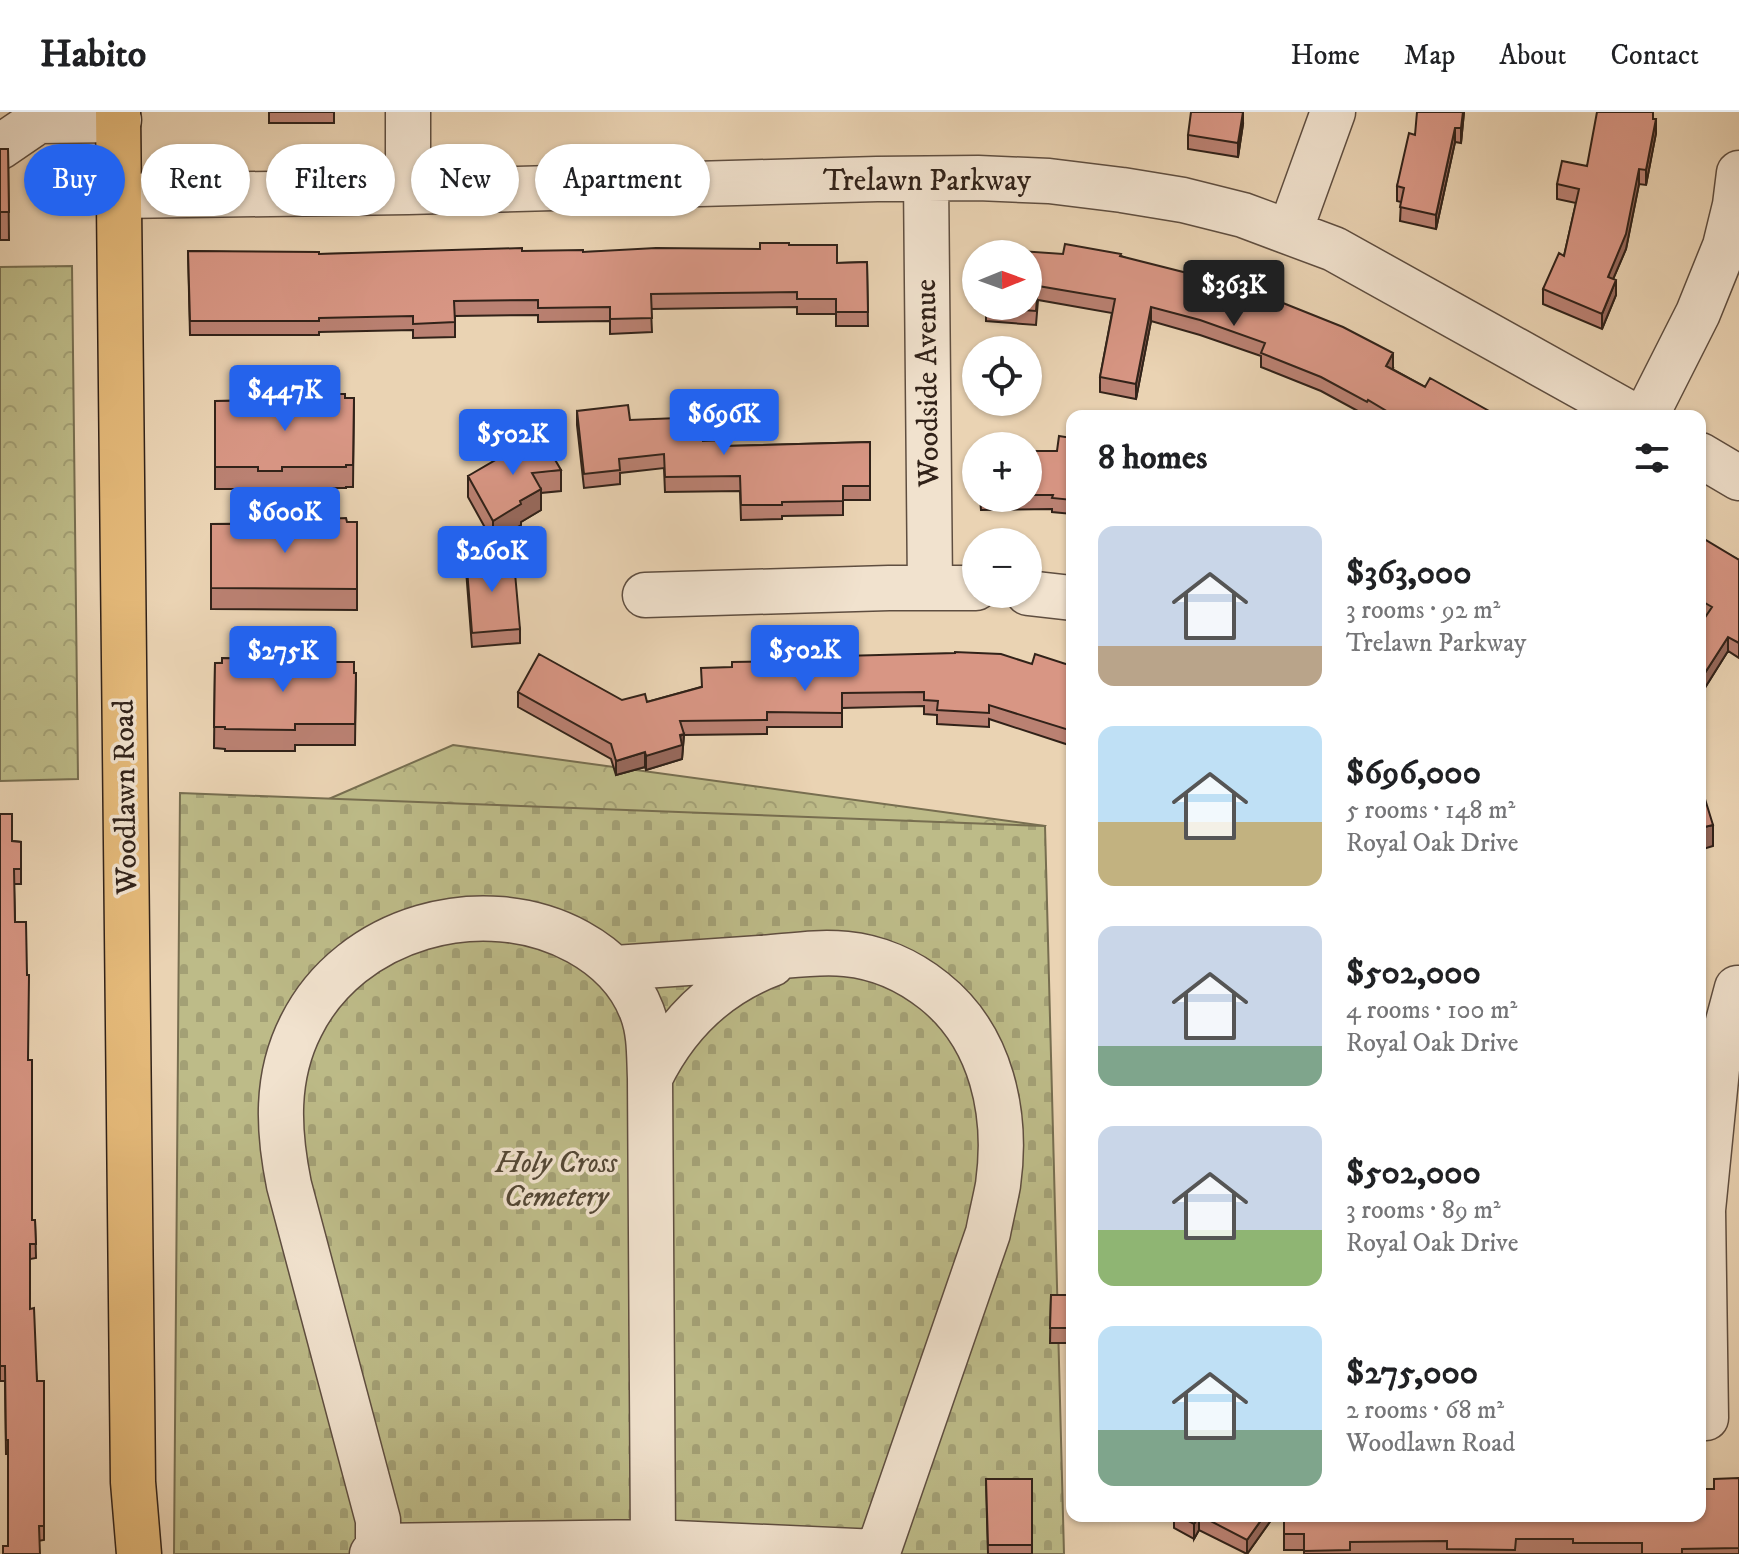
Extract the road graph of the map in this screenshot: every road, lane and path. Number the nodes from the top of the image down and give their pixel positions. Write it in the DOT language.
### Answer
graph roads {
  1 [pos="408,112"];
  2 [pos="1333,112"];
  3 [pos="118,116"];
  4 [pos="32,117"];
  5 [pos="118,144"];
  6 [pos="0,147"];
  7 [pos="1739,173"];
  8 [pos="926,179"];
  9 [pos="408,192"];
  10 [pos="125,196"];
  11 [pos="119,216"];
  12 [pos="1290,231"];
  13 [pos="1623,410"];
  14 [pos="1649,410"];
  15 [pos="1706,459"];
  16 [pos="1739,478"];
  17 [pos="930,588"];
  18 [pos="962,588"];
  19 [pos="645,595"];
  20 [pos="1042,595"];
  21 [pos="1066,597"];
  22 [pos="805,954"];
  23 [pos="614,968"];
  24 [pos="1737,988"];
  25 [pos="650,1078"];
  26 [pos="1706,1180"];
  27 [pos="1706,1262"];
  28 [pos="1715,1418"];
  29 [pos="133,1482"];
  30 [pos="653,1542"];
  31 [pos="375,1550"];
  32 [pos="878,1553"];
  33 [pos="126,1554"];
  34 [pos="139,1554"];
  1 -- 9 [label="street"];
  2 -- 12 [label="street"];
  3 -- 4 [label="street"];
  3 -- 5 [label="main road, Woodlawn Road"];
  4 -- 6 [label="street"];
  7 -- 14 [label="street"];
  8 -- 9 [label="street, Trelawn Parkway"];
  8 -- 12 [label="street, Trelawn Parkway"];
  8 -- 17 [label="street, Woodside Avenue"];
  9 -- 10 [label="street, Trelawn Parkway"];
  11 -- 29 [label="main road, Woodlawn Road"];
  12 -- 13 [label="street, Trelawn Parkway"];
  15 -- 16 [label="street"];
  17 -- 18 [label="street"];
  17 -- 19 [label="street"];
  20 -- 21 [label="street"];
  22 -- 23 [label="street"];
  22 -- 25 [label="street"];
  22 -- 32 [label="street"];
  23 -- 25 [label="street"];
  23 -- 31 [label="street"];
  24 -- 26 [label="street"];
  25 -- 30 [label="street"];
  27 -- 28 [label="street"];
  29 -- 33 [label="main road, Woodlawn Road"];
  29 -- 34 [label="main road, Woodlawn Road"];
  30 -- 31 [label="street"];
  30 -- 32 [label="street"];
}
